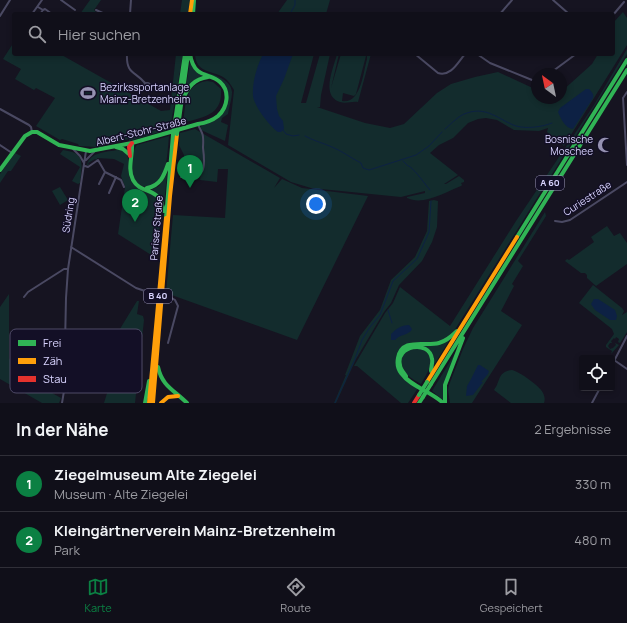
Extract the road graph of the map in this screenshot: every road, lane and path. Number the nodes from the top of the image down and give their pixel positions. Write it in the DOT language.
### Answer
graph roads {
  1 [pos="10,0"];
  2 [pos="42,0"];
  3 [pos="61,0"];
  4 [pos="131,0"];
  5 [pos="193,0"];
  6 [pos="512,0"];
  7 [pos="553,0"];
  8 [pos="624,2"];
  9 [pos="37,6"];
  10 [pos="43,10"];
  11 [pos="74,10"];
  12 [pos="96,10"];
  13 [pos="33,12"];
  14 [pos="49,12"];
  15 [pos="100,12"];
  16 [pos="130,12"];
  17 [pos="191,12"];
  18 [pos="502,12"];
  19 [pos="567,12"];
  20 [pos="615,13"];
  21 [pos="0,16"];
  22 [pos="127,56"];
  23 [pos="185,56"];
  24 [pos="189,56"];
  25 [pos="190,56"];
  26 [pos="417,56"];
  27 [pos="464,56"];
  28 [pos="480,56"];
  29 [pos="573,56"];
  30 [pos="627,60"];
  31 [pos="557,68"];
  32 [pos="627,70"];
  33 [pos="209,77"];
  34 [pos="531,80"];
  35 [pos="145,83"];
  36 [pos="627,92"];
  37 [pos="181,104"];
  38 [pos="0,109"];
  39 [pos="198,124"];
  40 [pos="176,127"];
  41 [pos="32,132"];
  42 [pos="175,134"];
  43 [pos="132,143"];
  44 [pos="0,145"];
  45 [pos="116,147"];
  46 [pos="72,148"];
  47 [pos="86,151"];
  48 [pos="95,151"];
  49 [pos="12,153"];
  50 [pos="131,158"];
  51 [pos="170,158"];
  52 [pos="85,163"];
  53 [pos="627,165"];
  54 [pos="0,170"];
  55 [pos="105,172"];
  56 [pos="116,177"];
  57 [pos="181,177"];
  58 [pos="627,182"];
  59 [pos="99,184"];
  60 [pos="124,187"];
  61 [pos="145,189"];
  62 [pos="109,193"];
  63 [pos="556,221"];
  64 [pos="164,226"];
  65 [pos="72,247"];
  66 [pos="68,269"];
  67 [pos="24,297"];
  68 [pos="462,326"];
  69 [pos="65,329"];
  70 [pos="466,329"];
  71 [pos="627,336"];
  72 [pos="168,343"];
  73 [pos="157,352"];
  74 [pos="615,358"];
  75 [pos="615,361"];
  76 [pos="152,366"];
  77 [pos="627,369"];
  78 [pos="429,383"];
  79 [pos="420,386"];
  80 [pos="598,391"];
  81 [pos="64,393"];
  82 [pos="179,396"];
  83 [pos="421,396"];
  84 [pos="62,403"];
  85 [pos="145,403"];
  86 [pos="149,403"];
  87 [pos="153,403"];
  88 [pos="161,403"];
  89 [pos="187,403"];
  90 [pos="414,403"];
  91 [pos="419,403"];
  92 [pos="444,403"];
  93 [pos="592,403"];
  1 -- 21 [label="street"];
  2 -- 9 [label="street"];
  3 -- 11 [label="street"];
  4 -- 16 [label="street"];
  5 -- 17 [label="main road"];
  6 -- 18 [label="street"];
  7 -- 19 [label="street"];
  8 -- 20 [label="street"];
  9 -- 10 [label="street"];
  9 -- 13 [label="street"];
  10 -- 14 [label="street"];
  12 -- 15 [label="street"];
  22 -- 35 [label="street"];
  23 -- 40 [label="main road, Pariser Straße / B 40"];
  24 -- 37 [label="main road, Pariser Straße / B 40"];
  25 -- 33 [label="main road, B 40"];
  26 -- 27 [label="street"];
  28 -- 34 [label="street"];
  29 -- 31 [label="street"];
  30 -- 68 [label="main road, A 60"];
  32 -- 70 [label="main road, A 60"];
  33 -- 37 [label="main road, B 40"];
  33 -- 39 [label="main road, B 40"];
  36 -- 53 [label="street"];
  37 -- 40 [label="main road, Pariser Straße / B 40"];
  38 -- 41 [label="street, Albert-Stohr-Straße"];
  39 -- 43 [label="main road, Albert-Stohr-Straße"];
  39 -- 57 [label="street"];
  40 -- 42 [label="main road, Pariser Straße / B 40, bridge"];
  41 -- 46 [label="main road, Albert-Stohr-Straße"];
  41 -- 49 [label="main road"];
  42 -- 51 [label="main road, Pariser Straße / B 40"];
  42 -- 73 [label="main road, Pariser Straße / B 40"];
  43 -- 45 [label="main road, Albert-Stohr-Straße"];
  43 -- 50 [label="main road, B 40"];
  44 -- 49 [label="street"];
  45 -- 48 [label="main road, Albert-Stohr-Straße"];
  45 -- 50 [label="main road"];
  46 -- 47 [label="main road, Albert-Stohr-Straße"];
  46 -- 52 [label="street"];
  47 -- 48 [label="main road, Albert-Stohr-Straße"];
  47 -- 52 [label="street, Südring"];
  48 -- 52 [label="street"];
  49 -- 54 [label="main road"];
  50 -- 61 [label="main road, B 40"];
  51 -- 61 [label="main road, B 40"];
  51 -- 64 [label="main road, Pariser Straße / B 40"];
  52 -- 55 [label="street"];
  52 -- 65 [label="street, Südring"];
  55 -- 56 [label="street"];
  55 -- 59 [label="street"];
  56 -- 60 [label="street"];
  56 -- 62 [label="street"];
  58 -- 63 [label="street, Curiestraße"];
  61 -- 64 [label="main road, B 40"];
  64 -- 76 [label="main road, Pariser Straße / B 40"];
  65 -- 66 [label="street, Südring"];
  65 -- 72 [label="street, bridge"];
  66 -- 67 [label="street"];
  66 -- 69 [label="street, Südring"];
  68 -- 78 [label="main road, A 60"];
  68 -- 79 [label="main road"];
  70 -- 78 [label="main road, A 60"];
  70 -- 92 [label="main road"];
  71 -- 74 [label="street"];
  73 -- 82 [label="main road"];
  73 -- 87 [label="main road, Pariser Straße / B 40"];
  75 -- 77 [label="street"];
  76 -- 85 [label="main road"];
  76 -- 86 [label="main road, Pariser Straße / B 40"];
  78 -- 79 [label="main road"];
  78 -- 83 [label="main road, A 60, bridge"];
  79 -- 92 [label="main road"];
  80 -- 93 [label="street"];
  81 -- 84 [label="street, Südring"];
  82 -- 88 [label="main road"];
  82 -- 89 [label="main road"];
  83 -- 90 [label="main road, A 60"];
  83 -- 91 [label="main road, A 60"];
}
